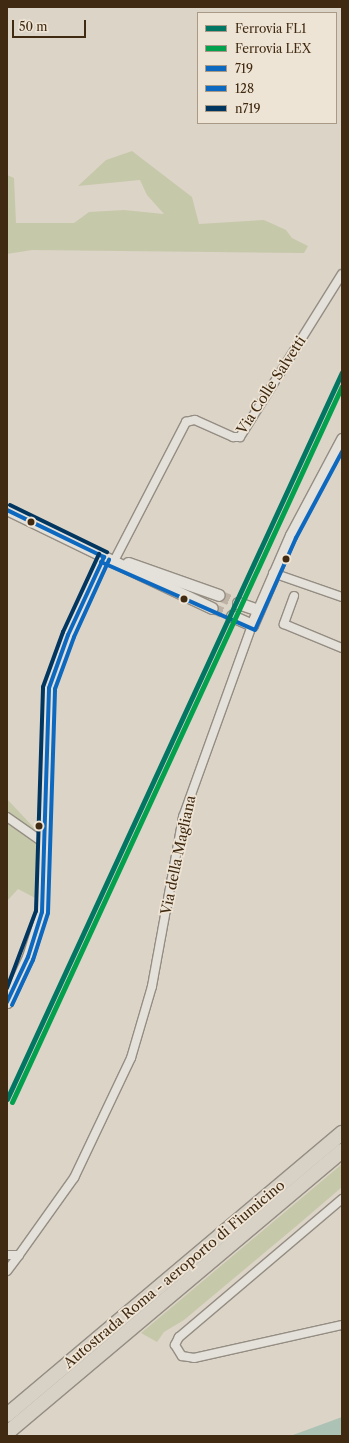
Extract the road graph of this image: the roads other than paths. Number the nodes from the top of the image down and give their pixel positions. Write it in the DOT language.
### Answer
graph roads {
  1 [pos="342,274"];
  2 [pos="342,439"];
  3 [pos="7,510"];
  4 [pos="109,559"];
  5 [pos="273,573"];
  6 [pos="218,594"];
  7 [pos="294,596"];
  8 [pos="342,596"];
  9 [pos="238,603"];
  10 [pos="212,608"];
  11 [pos="258,610"];
  12 [pos="232,616"];
  13 [pos="252,626"];
  14 [pos="342,648"];
  15 [pos="7,817"];
  16 [pos="44,843"];
  17 [pos="7,1002"];
  18 [pos="342,1133"];
  19 [pos="342,1151"];
  20 [pos="342,1199"];
  21 [pos="7,1255"];
  22 [pos="19,1255"];
  23 [pos="7,1271"];
  24 [pos="342,1325"];
  25 [pos="7,1415"];
  26 [pos="7,1433"];
  1 -- 4 [label="street, Via Colle Salvetti"];
  2 -- 5 [label="main road, Via della Magliana"];
  3 -- 4 [label="street"];
  4 -- 6 [label="main road"];
  4 -- 10 [label="main road"];
  4 -- 16 [label="main road"];
  5 -- 8 [label="street"];
  5 -- 11 [label="main road, Via della Magliana"];
  7 -- 14 [label="street"];
  9 -- 11 [label="main road"];
  11 -- 13 [label="main road, Via della Magliana"];
  12 -- 13 [label="main road"];
  13 -- 22 [label="street, Via della Magliana"];
  15 -- 16 [label="street"];
  16 -- 17 [label="main road"];
  18 -- 25 [label="highway, Autostrada Roma - aeroporto di Fiumicino"];
  19 -- 26 [label="highway, Autostrada Roma - aeroporto di Fiumicino"];
  20 -- 24 [label="street"];
  21 -- 22 [label="street"];
  22 -- 23 [label="street, Via della Magliana"];
}
